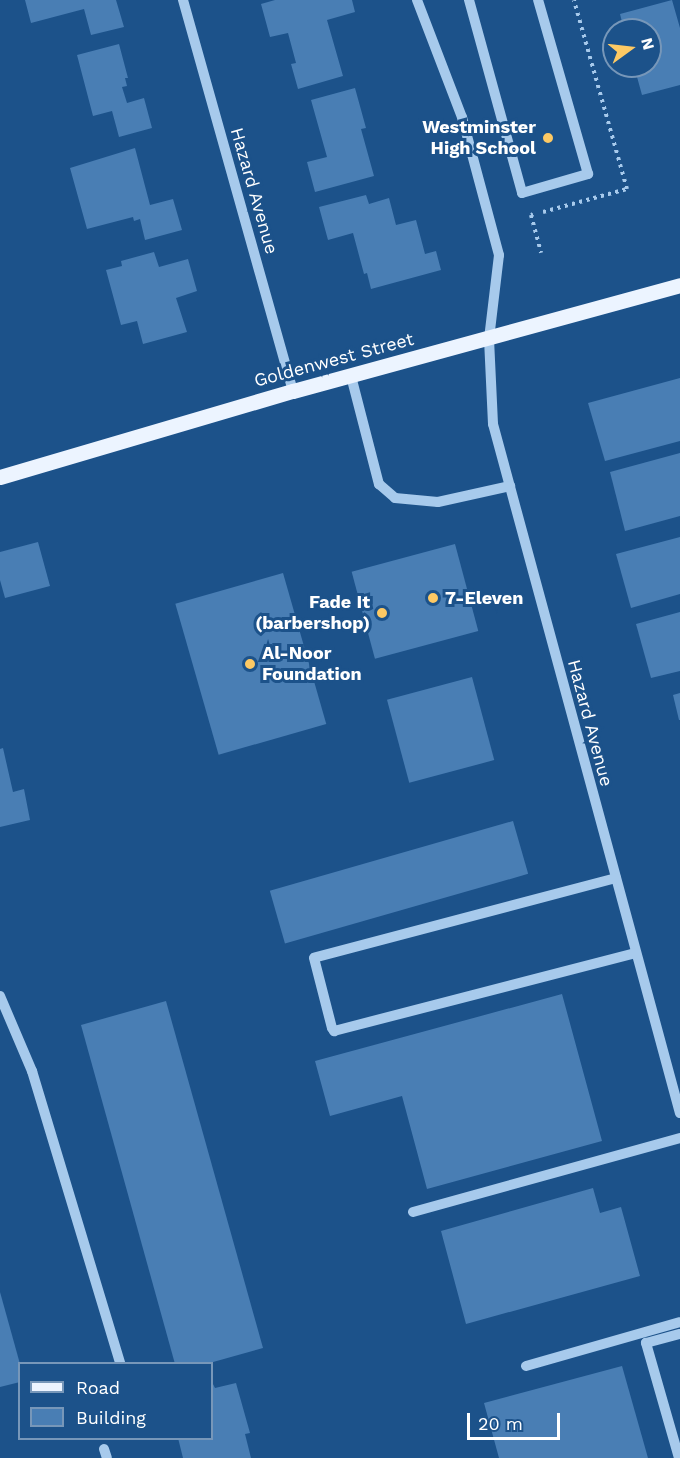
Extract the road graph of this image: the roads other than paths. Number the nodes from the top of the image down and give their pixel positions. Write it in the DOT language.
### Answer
graph roads {
  1 [pos="183,0"];
  2 [pos="417,0"];
  3 [pos="469,0"];
  4 [pos="538,0"];
  5 [pos="680,285"];
  6 [pos="489,339"];
  7 [pos="351,376"];
  8 [pos="293,391"];
  9 [pos="0,477"];
  10 [pos="510,486"];
  11 [pos="616,878"];
  12 [pos="636,952"];
  13 [pos="0,996"];
  14 [pos="680,1113"];
  15 [pos="680,1138"];
  16 [pos="413,1212"];
  17 [pos="680,1322"];
  18 [pos="680,1334"];
  19 [pos="120,1362"];
  20 [pos="526,1366"];
  21 [pos="679,1458"];
  1 -- 8 [label="street, Hazard Avenue"];
  2 -- 6 [label="street, Hazard Avenue"];
  3 -- 4 [label="street"];
  5 -- 6 [label="main road, Goldenwest Street"];
  6 -- 7 [label="main road, Goldenwest Street"];
  6 -- 10 [label="street, Hazard Avenue"];
  7 -- 8 [label="main road, Goldenwest Street"];
  7 -- 10 [label="street"];
  8 -- 9 [label="main road, Goldenwest Street"];
  10 -- 11 [label="street, Hazard Avenue"];
  11 -- 12 [label="street, Hazard Avenue"];
  11 -- 12 [label="street"];
  12 -- 14 [label="street, Hazard Avenue"];
  13 -- 19 [label="street"];
  15 -- 16 [label="street"];
  17 -- 20 [label="street"];
  18 -- 21 [label="street"];
}
